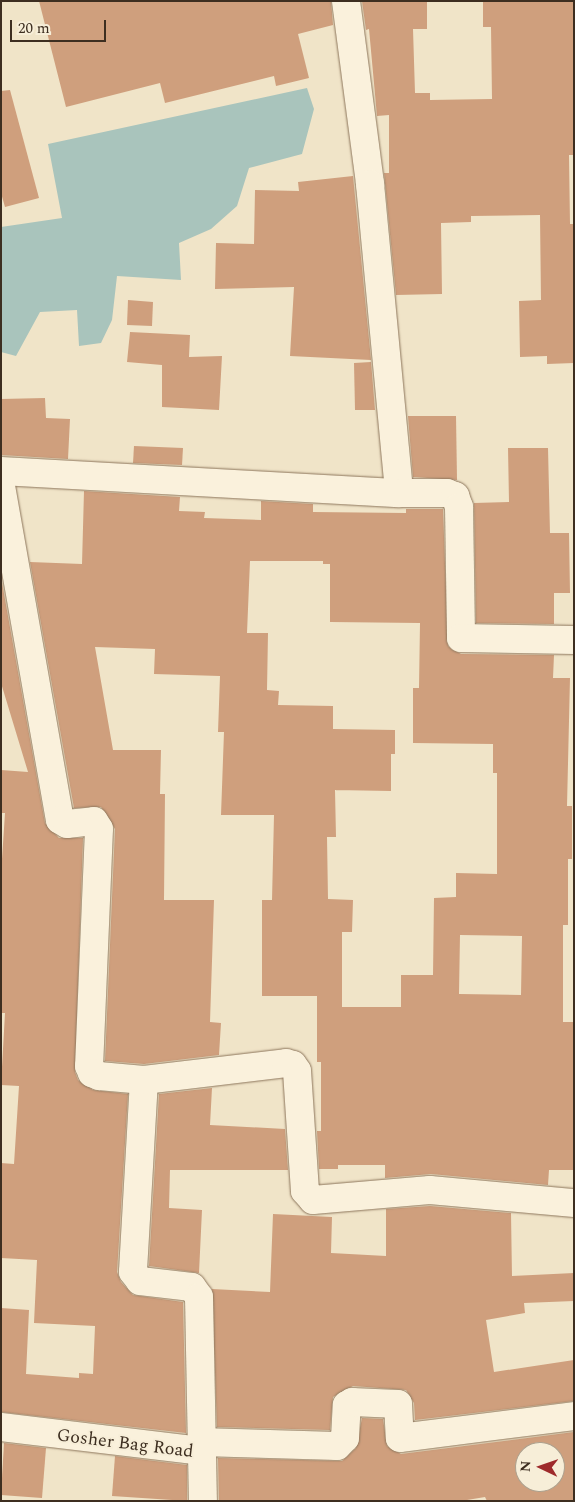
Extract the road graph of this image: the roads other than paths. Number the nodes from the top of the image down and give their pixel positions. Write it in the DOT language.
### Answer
graph roads {
  1 [pos="346,1"];
  2 [pos="1,471"];
  3 [pos="1,486"];
  4 [pos="399,493"];
  5 [pos="574,640"];
  6 [pos="144,1080"];
  7 [pos="574,1203"];
  8 [pos="574,1416"];
  9 [pos="1,1427"];
  10 [pos="201,1447"];
  11 [pos="203,1501"];
  1 -- 4 [label="street"];
  2 -- 4 [label="street"];
  3 -- 6 [label="street"];
  4 -- 5 [label="street"];
  6 -- 7 [label="street"];
  6 -- 10 [label="street"];
  8 -- 10 [label="street"];
  9 -- 10 [label="street, Gosher Bag Road"];
  10 -- 11 [label="street, Gosher Bag Road"];
}
